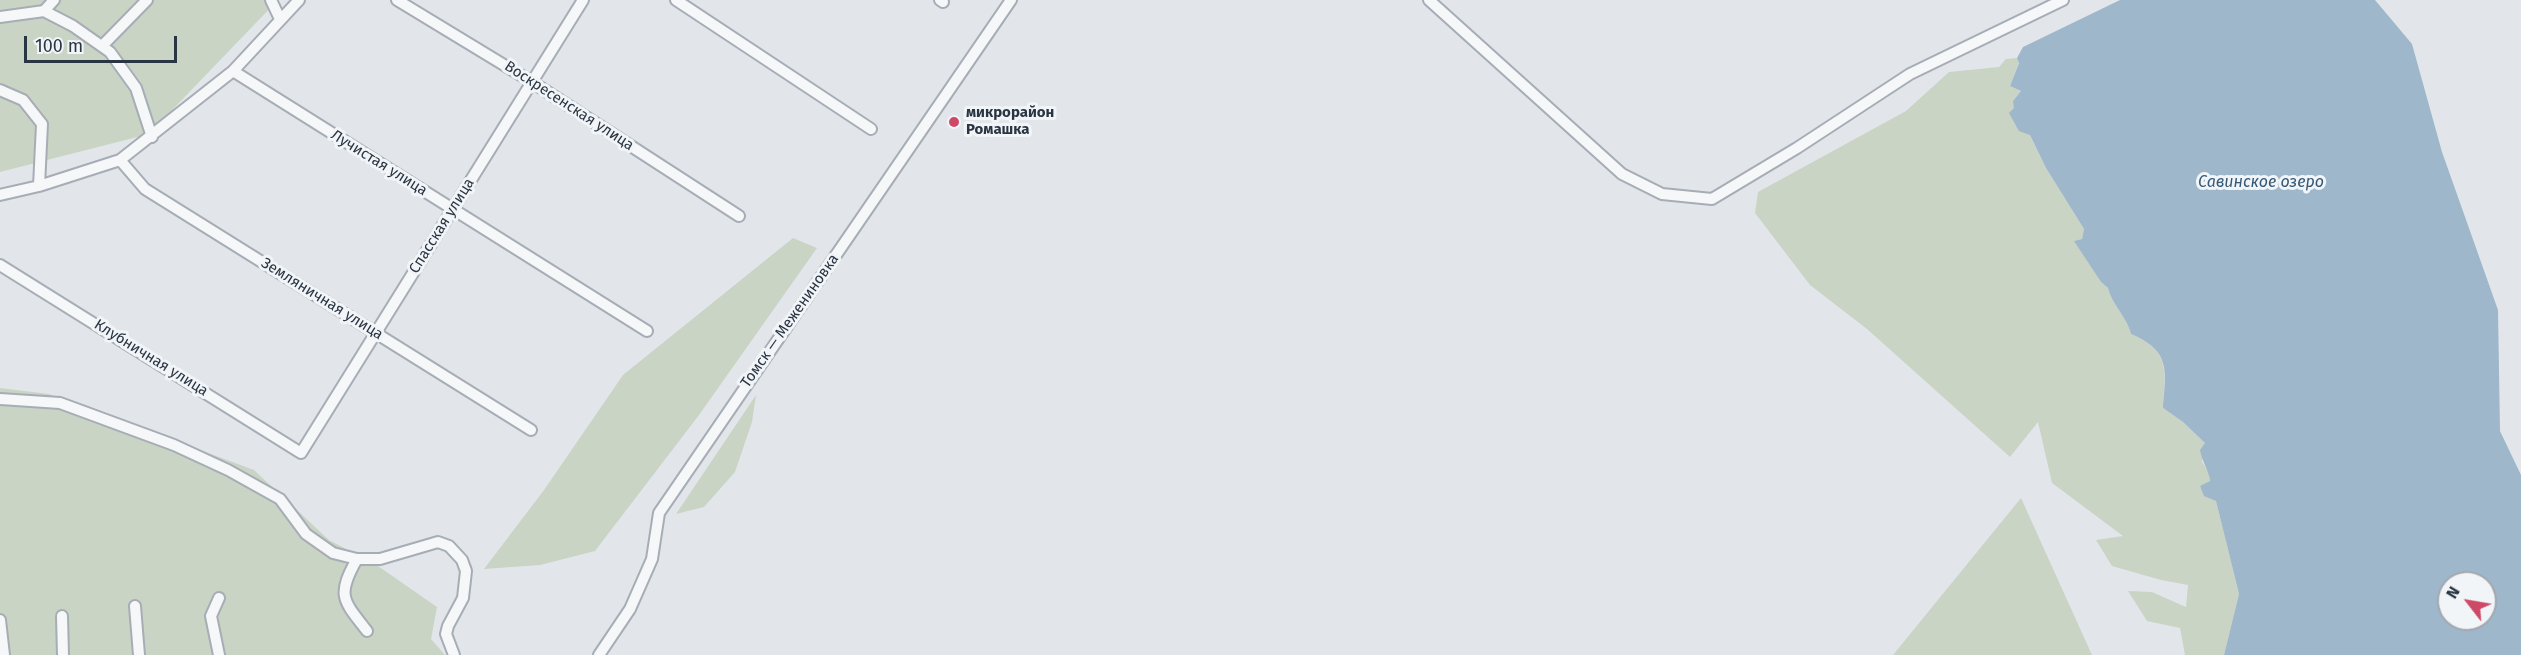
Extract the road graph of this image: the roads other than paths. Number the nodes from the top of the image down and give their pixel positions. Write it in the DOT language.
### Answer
graph roads {
  1 [pos="54,0"];
  2 [pos="147,0"];
  3 [pos="271,0"];
  4 [pos="299,0"];
  5 [pos="397,0"];
  6 [pos="583,0"];
  7 [pos="676,0"];
  8 [pos="1011,0"];
  9 [pos="1429,0"];
  10 [pos="2062,0"];
  11 [pos="43,6"];
  12 [pos="0,17"];
  13 [pos="280,19"];
  14 [pos="102,46"];
  15 [pos="233,71"];
  16 [pos="532,82"];
  17 [pos="0,90"];
  18 [pos="871,129"];
  19 [pos="152,137"];
  20 [pos="120,160"];
  21 [pos="39,186"];
  22 [pos="0,195"];
  23 [pos="453,209"];
  24 [pos="739,216"];
  25 [pos="0,265"];
  26 [pos="647,331"];
  27 [pos="376,333"];
  28 [pos="0,399"];
  29 [pos="531,430"];
  30 [pos="301,453"];
  31 [pos="357,559"];
  32 [pos="219,598"];
  33 [pos="135,606"];
  34 [pos="62,616"];
  35 [pos="0,620"];
  36 [pos="367,631"];
  37 [pos="4,655"];
  38 [pos="63,655"];
  39 [pos="139,655"];
  40 [pos="219,655"];
  41 [pos="454,655"];
  42 [pos="599,655"];
  1 -- 11 [label="street"];
  2 -- 14 [label="street"];
  3 -- 13 [label="street"];
  4 -- 13 [label="street"];
  5 -- 16 [label="street, Воскресенская улица"];
  6 -- 16 [label="street, Спасская улица"];
  7 -- 18 [label="street"];
  8 -- 42 [label="street, Томск — Межениновка"];
  9 -- 10 [label="street"];
  11 -- 12 [label="street"];
  11 -- 14 [label="street"];
  13 -- 15 [label="street"];
  14 -- 19 [label="street"];
  15 -- 19 [label="street"];
  15 -- 23 [label="street, Лучистая улица"];
  16 -- 23 [label="street, Спасская улица"];
  16 -- 24 [label="street, Воскресенская улица"];
  17 -- 21 [label="street"];
  19 -- 20 [label="street"];
  20 -- 21 [label="street"];
  20 -- 27 [label="street, Земляничная улица"];
  21 -- 22 [label="street"];
  23 -- 26 [label="street, Лучистая улица"];
  23 -- 27 [label="street, Спасская улица"];
  25 -- 30 [label="street, Клубничная улица"];
  27 -- 29 [label="street, Земляничная улица"];
  27 -- 30 [label="street, Спасская улица"];
  28 -- 31 [label="street"];
  31 -- 36 [label="street"];
  31 -- 41 [label="street"];
  32 -- 40 [label="street"];
  33 -- 39 [label="street"];
  34 -- 38 [label="street"];
  35 -- 37 [label="street"];
}
